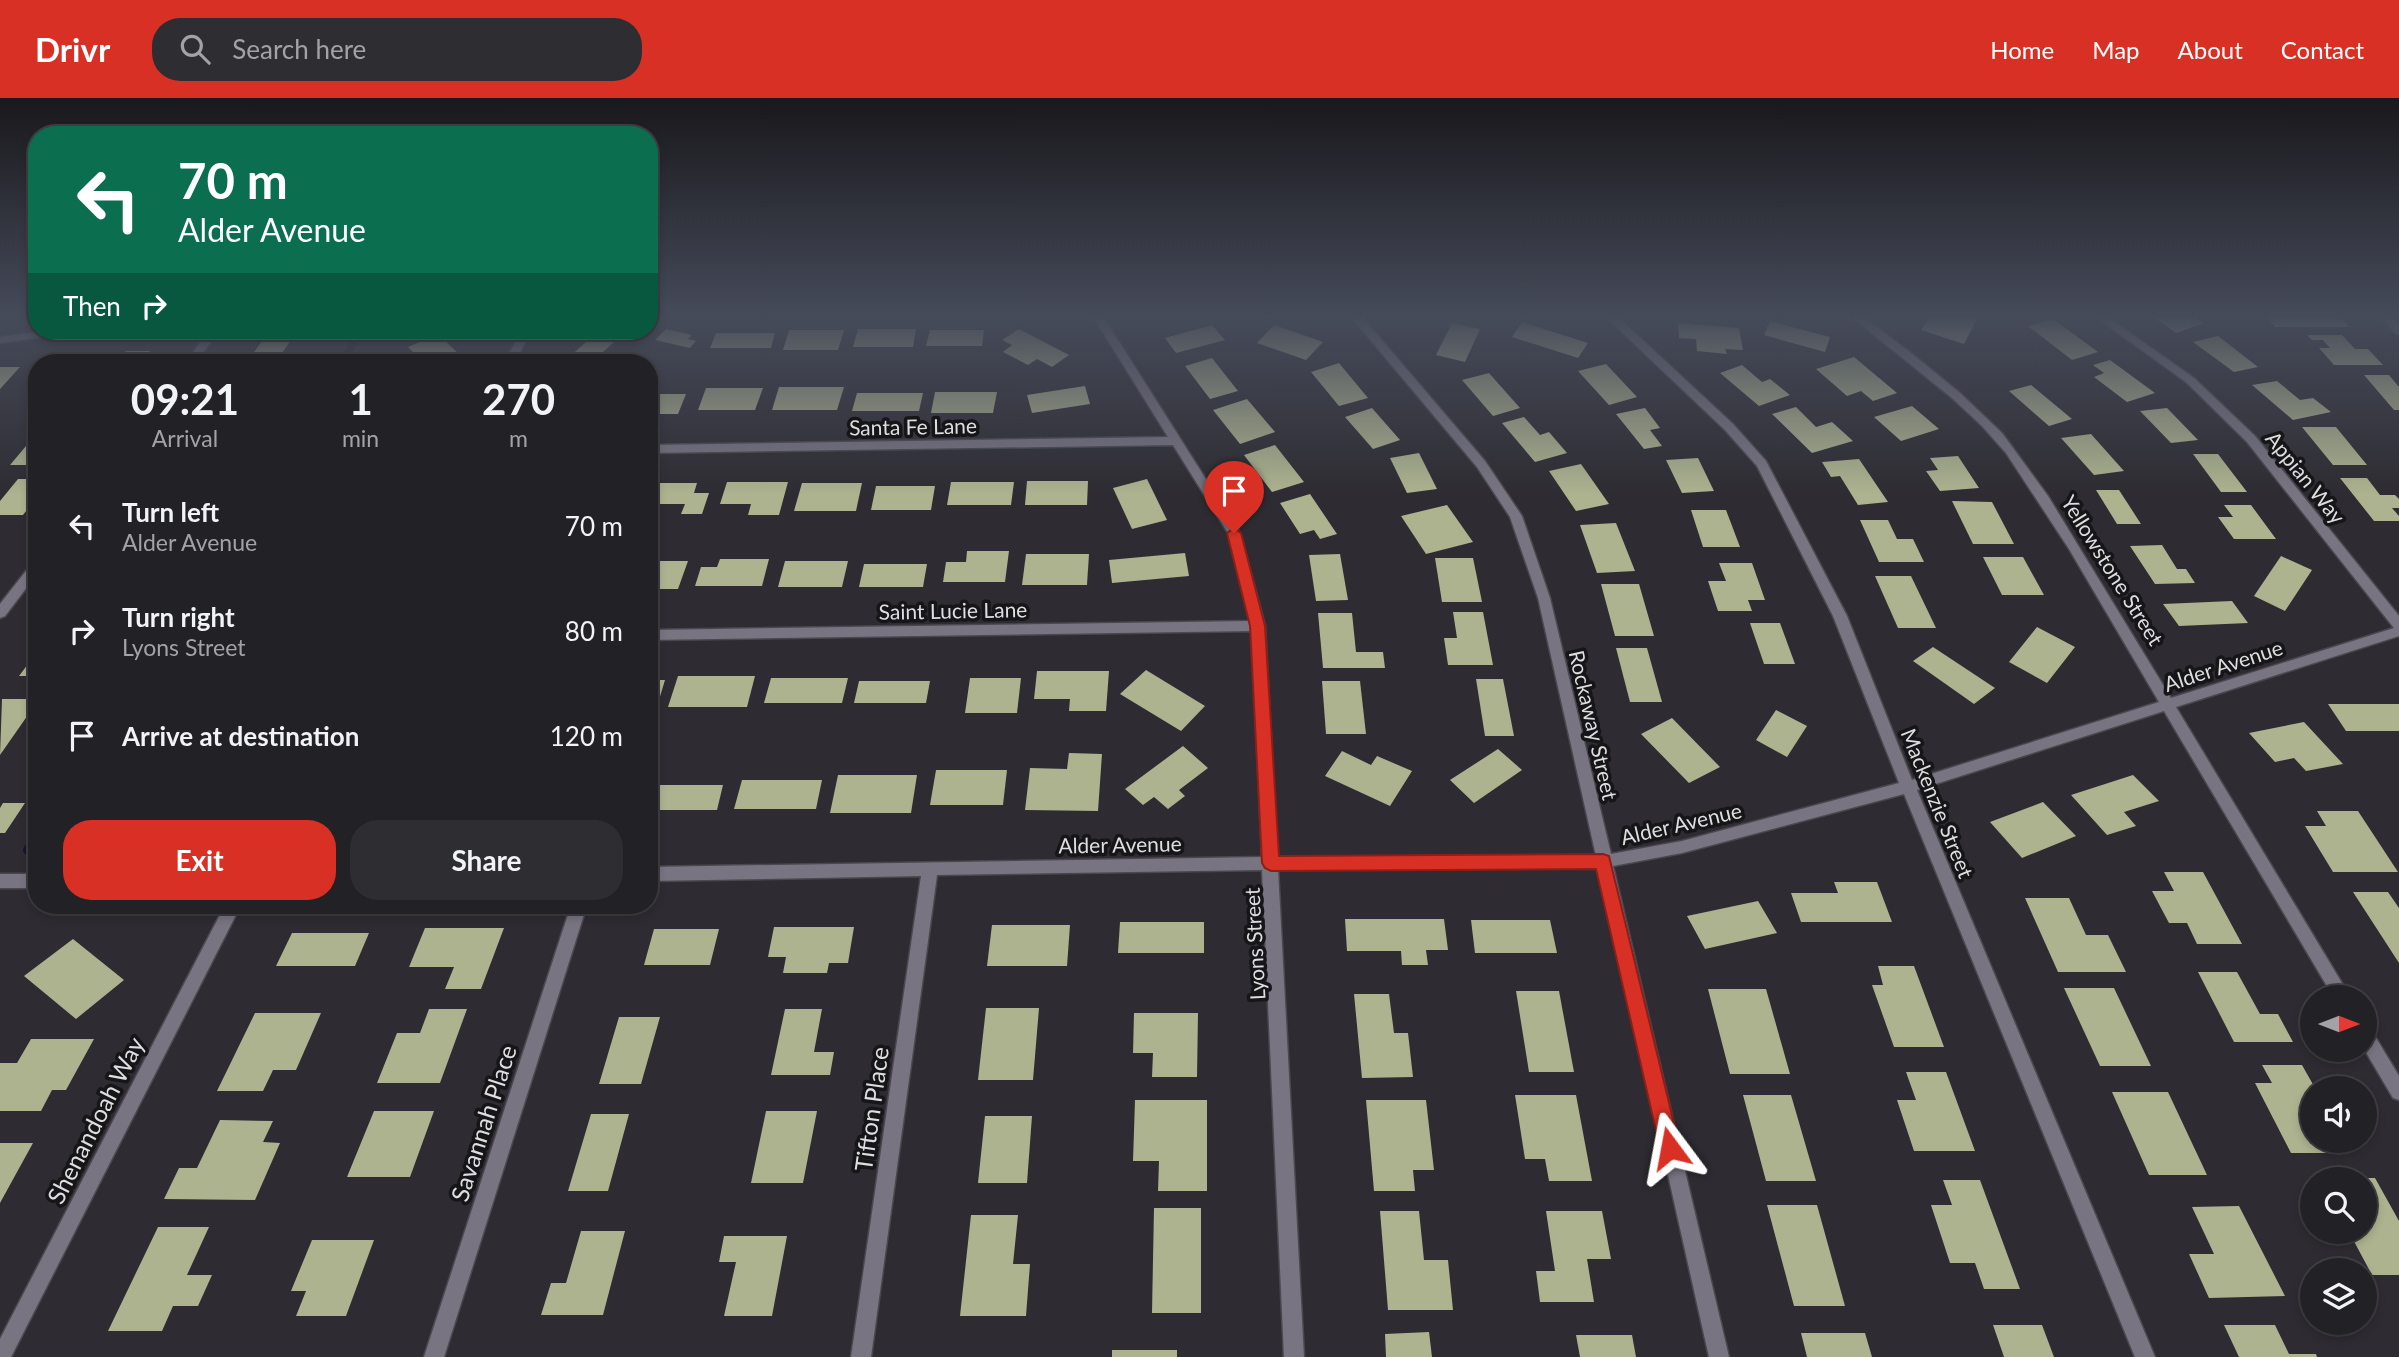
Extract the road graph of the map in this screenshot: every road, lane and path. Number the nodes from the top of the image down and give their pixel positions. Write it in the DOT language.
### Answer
graph roads {
  1 [pos="1137,377"];
  2 [pos="1407,377"];
  3 [pos="1675,377"];
  4 [pos="1932,377"];
  5 [pos="2185,377"];
  6 [pos="1178,441"];
  7 [pos="658,449"];
  8 [pos="28,577"];
  9 [pos="0,613"];
  10 [pos="2399,625"];
  11 [pos="1258,626"];
  12 [pos="2399,631"];
  13 [pos="658,635"];
  14 [pos="2168,704"];
  15 [pos="1908,788"];
  16 [pos="1603,862"];
  17 [pos="1271,863"];
  18 [pos="930,868"];
  19 [pos="658,874"];
  20 [pos="0,881"];
  21 [pos="28,881"];
  22 [pos="228,914"];
  23 [pos="576,914"];
  24 [pos="2335,985"];
  25 [pos="2377,1055"];
  26 [pos="2399,1092"];
  27 [pos="1,1357"];
  28 [pos="434,1357"];
  29 [pos="861,1357"];
  30 [pos="1294,1357"];
  31 [pos="1719,1357"];
  32 [pos="2144,1357"];
  1 -- 6 [label="street, Lyons Street"];
  2 -- 16 [label="street, Rockaway Street"];
  3 -- 15 [label="street, Mackenzie Street"];
  4 -- 14 [label="street, Yellowstone Street"];
  5 -- 10 [label="street, Appian Way"];
  6 -- 7 [label="street, Santa Fe Lane"];
  6 -- 11 [label="street, Lyons Street"];
  8 -- 9 [label="street"];
  11 -- 13 [label="street, Saint Lucie Lane"];
  11 -- 17 [label="street, Lyons Street"];
  12 -- 14 [label="street, Alder Avenue"];
  14 -- 15 [label="street, Alder Avenue"];
  14 -- 24 [label="street, Yellowstone Street"];
  15 -- 16 [label="street, Alder Avenue"];
  15 -- 32 [label="street, Mackenzie Street"];
  16 -- 17 [label="street, Alder Avenue"];
  16 -- 31 [label="street, Rockaway Street"];
  17 -- 18 [label="street, Alder Avenue"];
  17 -- 30 [label="street, Lyons Street"];
  18 -- 19 [label="street, Alder Avenue"];
  18 -- 29 [label="street, Tifton Place"];
  20 -- 21 [label="street"];
  22 -- 27 [label="street, Shenandoah Way"];
  23 -- 28 [label="street, Savannah Place"];
  25 -- 26 [label="street"];
}
